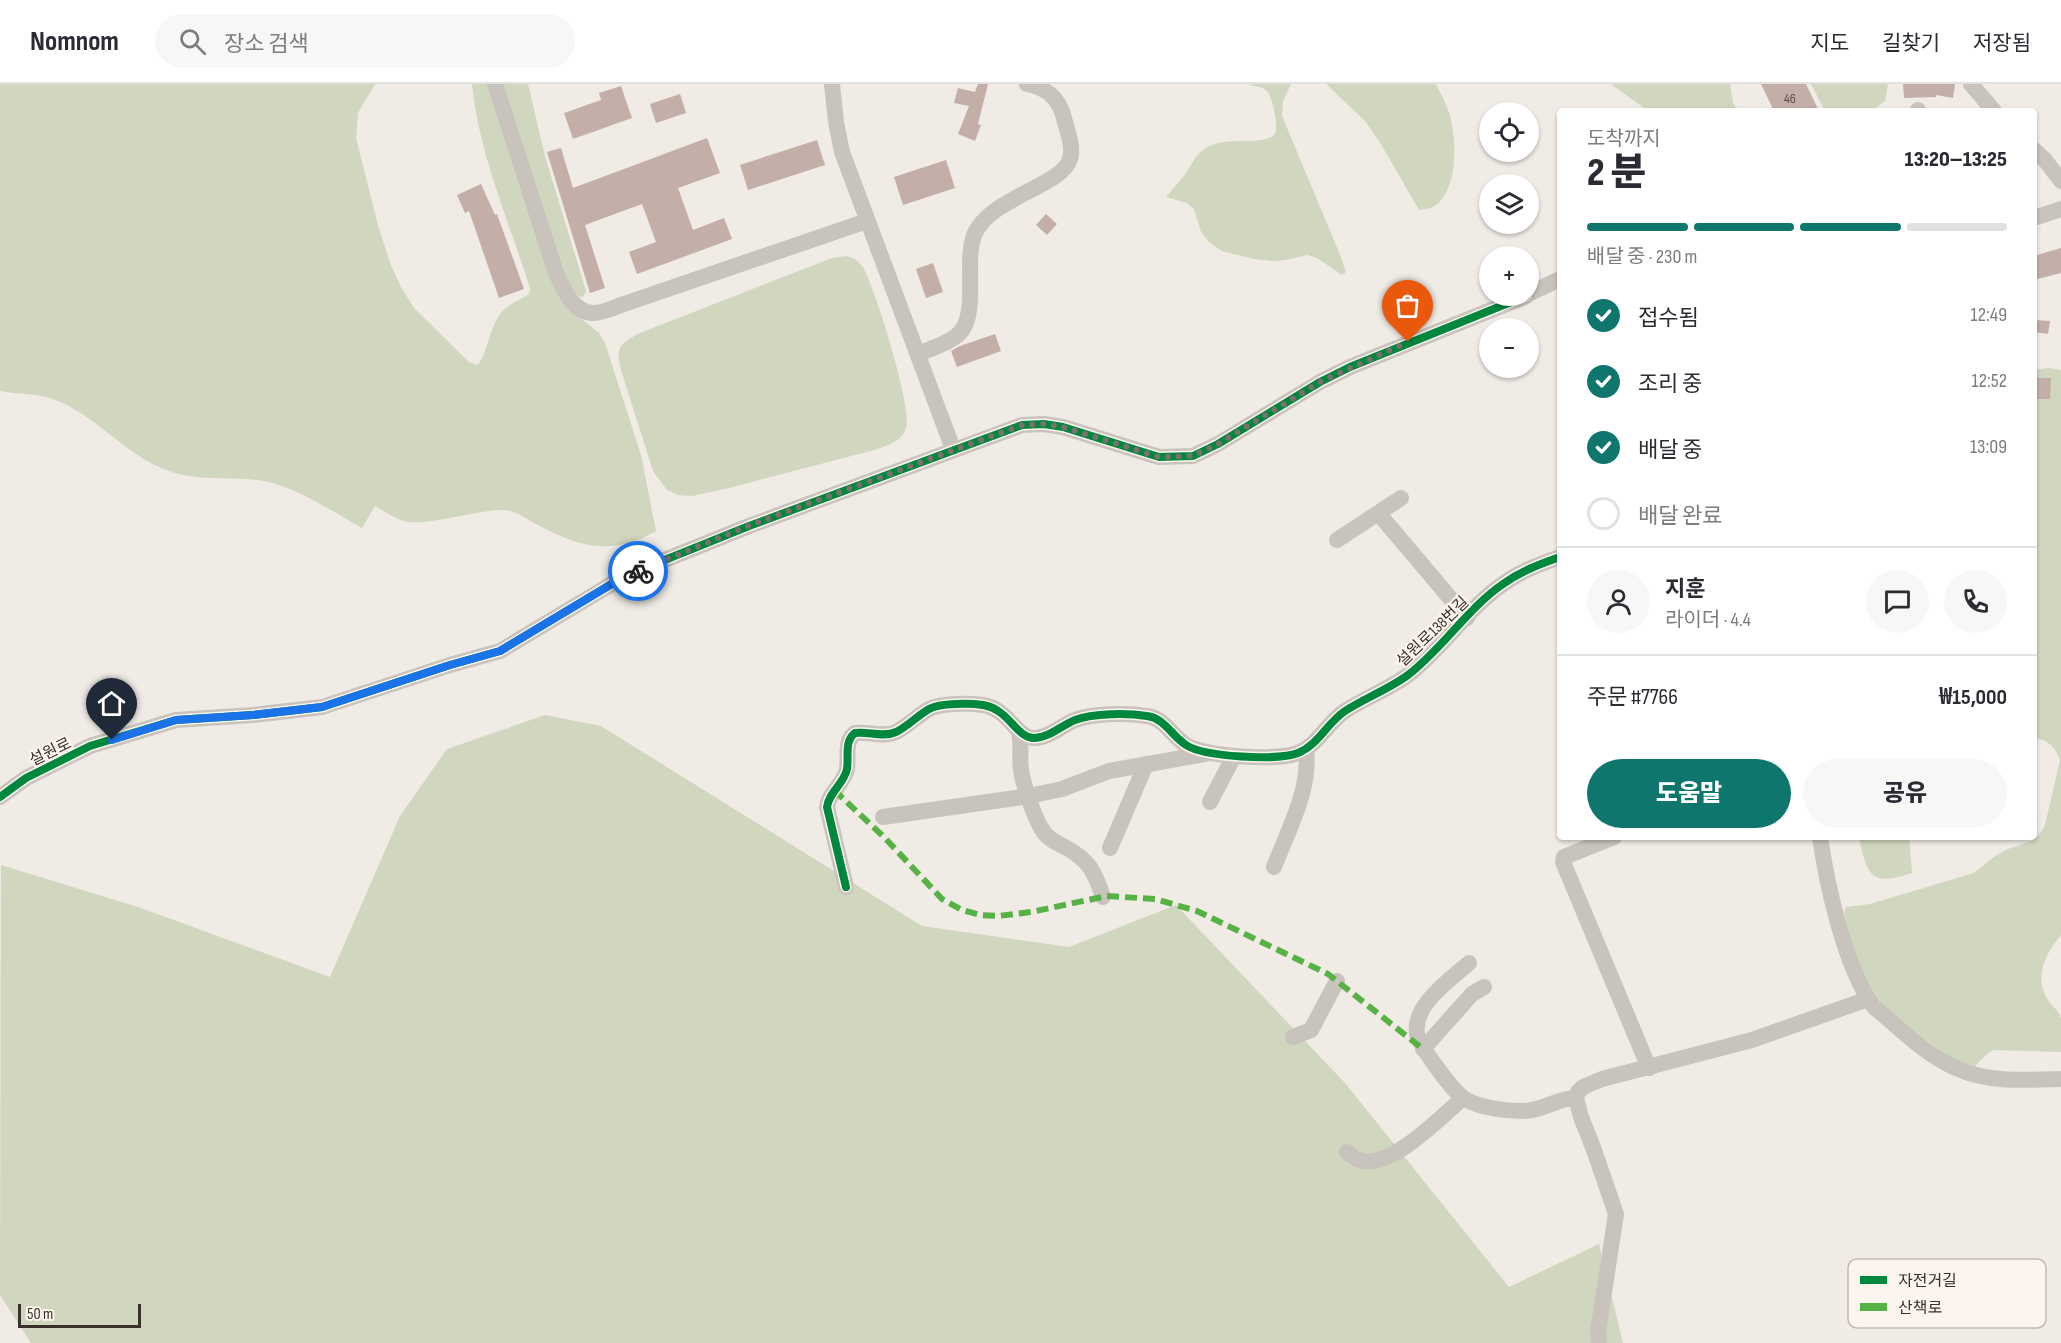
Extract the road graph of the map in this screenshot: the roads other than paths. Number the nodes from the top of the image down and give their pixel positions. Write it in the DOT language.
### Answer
graph roads {
  1 [pos="495,84"];
  2 [pos="832,84"];
  3 [pos="1027,84"];
  4 [pos="1971,84"];
  5 [pos="1991,108"];
  6 [pos="2037,153"];
  7 [pos="2061,181"];
  8 [pos="2061,209"];
  9 [pos="2037,217"];
  10 [pos="867,221"];
  11 [pos="1557,280"];
  12 [pos="1539,289"];
  13 [pos="1500,306"];
  14 [pos="918,354"];
  15 [pos="953,449"];
  16 [pos="1401,498"];
  17 [pos="1379,514"];
  18 [pos="1337,540"];
  19 [pos="1557,558"];
  20 [pos="1467,618"];
  21 [pos="1019,733"];
  22 [pos="1306,749"];
  23 [pos="1213,753"];
  24 [pos="1234,756"];
  25 [pos="1146,764"];
  26 [pos="1029,796"];
  27 [pos="0,797"];
  28 [pos="1210,802"];
  29 [pos="883,817"];
  30 [pos="1606,840"];
  31 [pos="1820,840"];
  32 [pos="1110,848"];
  33 [pos="1274,867"];
  34 [pos="846,887"];
  35 [pos="1103,897"];
  36 [pos="1469,963"];
  37 [pos="1337,981"];
  38 [pos="1484,987"];
  39 [pos="1868,999"];
  40 [pos="1293,1037"];
  41 [pos="1424,1049"];
  42 [pos="1649,1068"];
  43 [pos="2061,1079"];
  44 [pos="1462,1098"];
  45 [pos="1576,1098"];
  46 [pos="1347,1152"];
  47 [pos="1599,1343"];
  1 -- 10 [label="street"];
  2 -- 10 [label="street"];
  3 -- 14 [label="street"];
  4 -- 5 [label="street"];
  6 -- 7 [label="street"];
  8 -- 9 [label="street"];
  10 -- 14 [label="street"];
  11 -- 12 [label="street, 설원로"];
  13 -- 15 [label="street, 설원로"];
  14 -- 15 [label="street"];
  15 -- 27 [label="street, 설원로"];
  16 -- 17 [label="street"];
  17 -- 18 [label="street"];
  17 -- 20 [label="street"];
  19 -- 20 [label="street, 설원로138번길"];
  20 -- 22 [label="street, 설원로138번길"];
  21 -- 23 [label="street, 설원로138번길"];
  21 -- 26 [label="street"];
  21 -- 34 [label="street"];
  22 -- 24 [label="street, 설원로138번길"];
  22 -- 33 [label="street"];
  23 -- 24 [label="street, 설원로138번길"];
  23 -- 25 [label="street"];
  24 -- 28 [label="street"];
  25 -- 26 [label="street"];
  25 -- 32 [label="street"];
  26 -- 29 [label="street"];
  26 -- 35 [label="street"];
  30 -- 42 [label="street"];
  31 -- 39 [label="street"];
  36 -- 41 [label="street"];
  37 -- 40 [label="street"];
  38 -- 41 [label="street"];
  39 -- 42 [label="street"];
  39 -- 43 [label="street"];
  41 -- 44 [label="street"];
  42 -- 45 [label="street"];
  44 -- 45 [label="street"];
  44 -- 46 [label="street"];
  45 -- 47 [label="street"];
}
